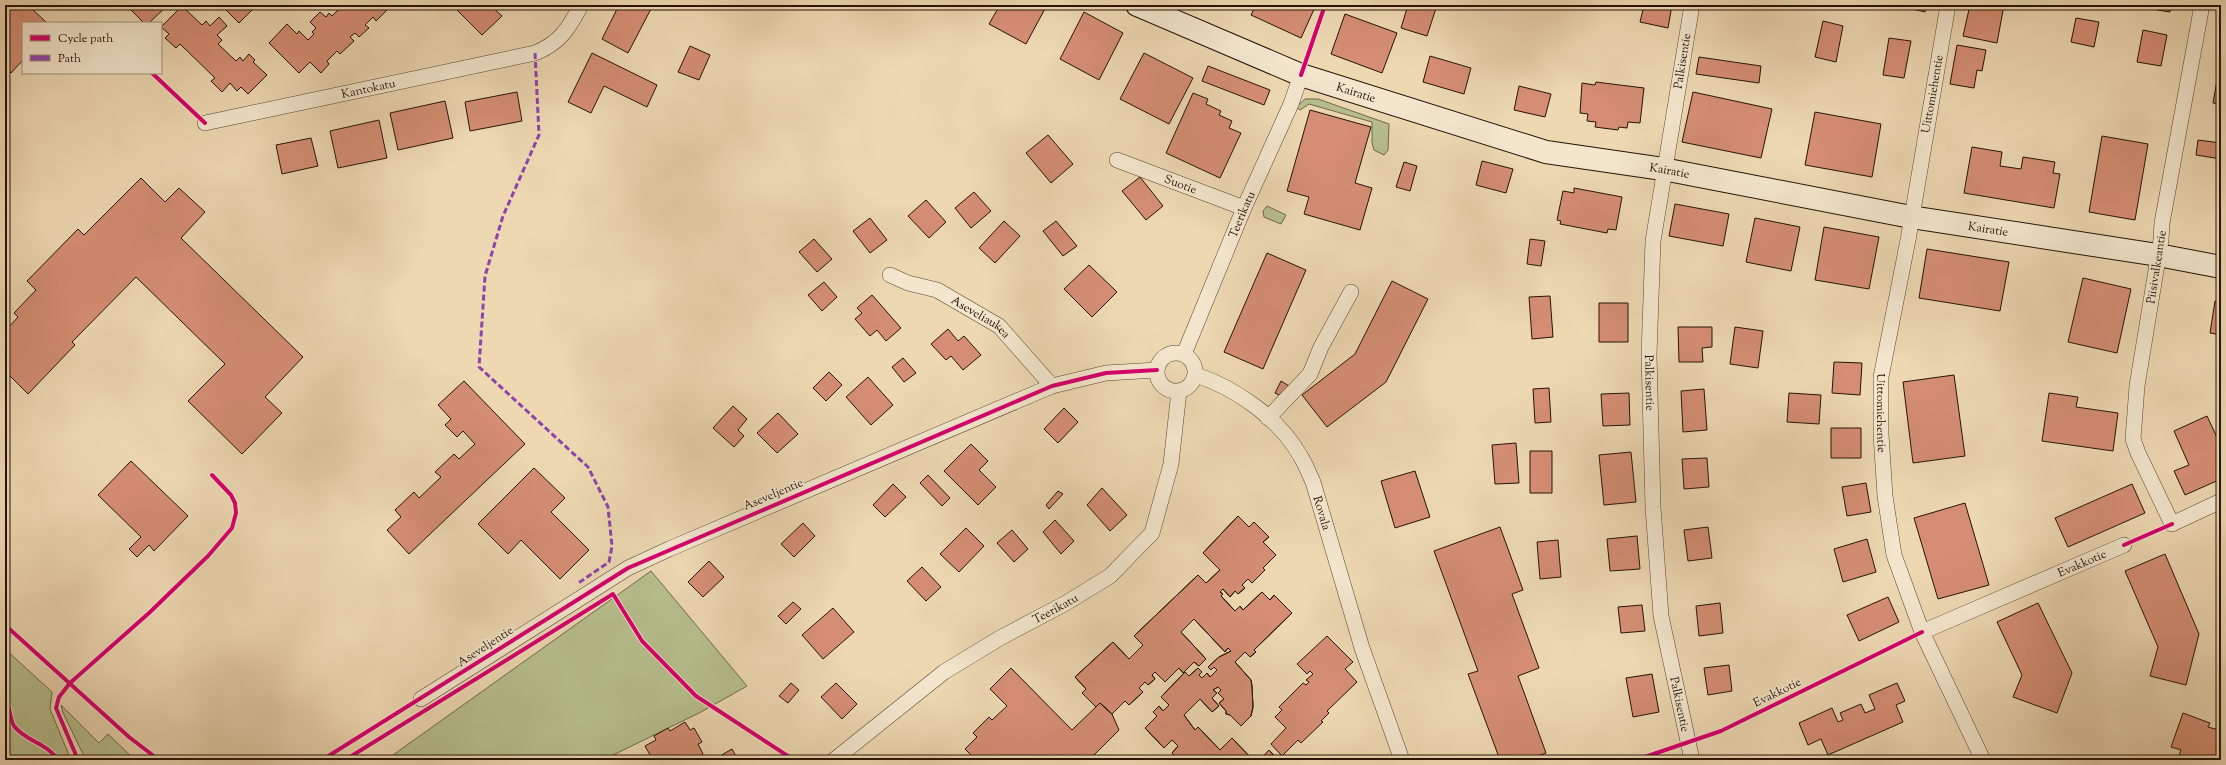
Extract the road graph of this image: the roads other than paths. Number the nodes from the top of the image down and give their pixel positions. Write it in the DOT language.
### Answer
graph roads {
  1 [pos="581,5"];
  2 [pos="1137,5"];
  3 [pos="1692,5"];
  4 [pos="1948,5"];
  5 [pos="2202,5"];
  6 [pos="1301,75"];
  7 [pos="206,123"];
  8 [pos="1117,160"];
  9 [pos="1663,169"];
  10 [pos="1244,208"];
  11 [pos="1911,217"];
  12 [pos="2158,254"];
  13 [pos="2221,267"];
  14 [pos="890,275"];
  15 [pos="1351,292"];
  16 [pos="1184,354"];
  17 [pos="1157,370"];
  18 [pos="1196,375"];
  19 [pos="1052,386"];
  20 [pos="1179,391"];
  21 [pos="1268,418"];
  22 [pos="2221,501"];
  23 [pos="2124,545"];
  24 [pos="1922,632"];
  25 [pos="421,699"];
  26 [pos="834,760"];
  27 [pos="1402,760"];
  28 [pos="1692,760"];
  29 [pos="1983,760"];
  1 -- 7 [label="street, Kantokatu"];
  2 -- 6 [label="main road, Kairatie"];
  3 -- 9 [label="street, Palkisentie"];
  4 -- 11 [label="street, Uittomiehentie"];
  5 -- 12 [label="street, Piisivalkeantie"];
  6 -- 9 [label="main road, Kairatie"];
  6 -- 10 [label="street, Teerikatu"];
  8 -- 10 [label="street, Suotie"];
  9 -- 11 [label="main road, Kairatie"];
  9 -- 28 [label="street, Palkisentie"];
  10 -- 16 [label="street, Teerikatu"];
  11 -- 12 [label="main road, Kairatie"];
  11 -- 24 [label="street, Uittomiehentie"];
  12 -- 13 [label="main road, Kairatie"];
  12 -- 22 [label="street, Piisivalkeantie"];
  14 -- 19 [label="street, Aseveliaukea"];
  15 -- 21 [label="street"];
  16 -- 17 [label="street"];
  16 -- 18 [label="street"];
  17 -- 19 [label="street, Aseveljentie"];
  17 -- 20 [label="street"];
  18 -- 20 [label="street"];
  18 -- 21 [label="street, Rovala"];
  19 -- 25 [label="street, Aseveljentie"];
  20 -- 26 [label="street, Teerikatu"];
  21 -- 27 [label="street, Rovala"];
  23 -- 24 [label="street, Evakkotie"];
  24 -- 29 [label="street, Uittomiehentie"];
}
